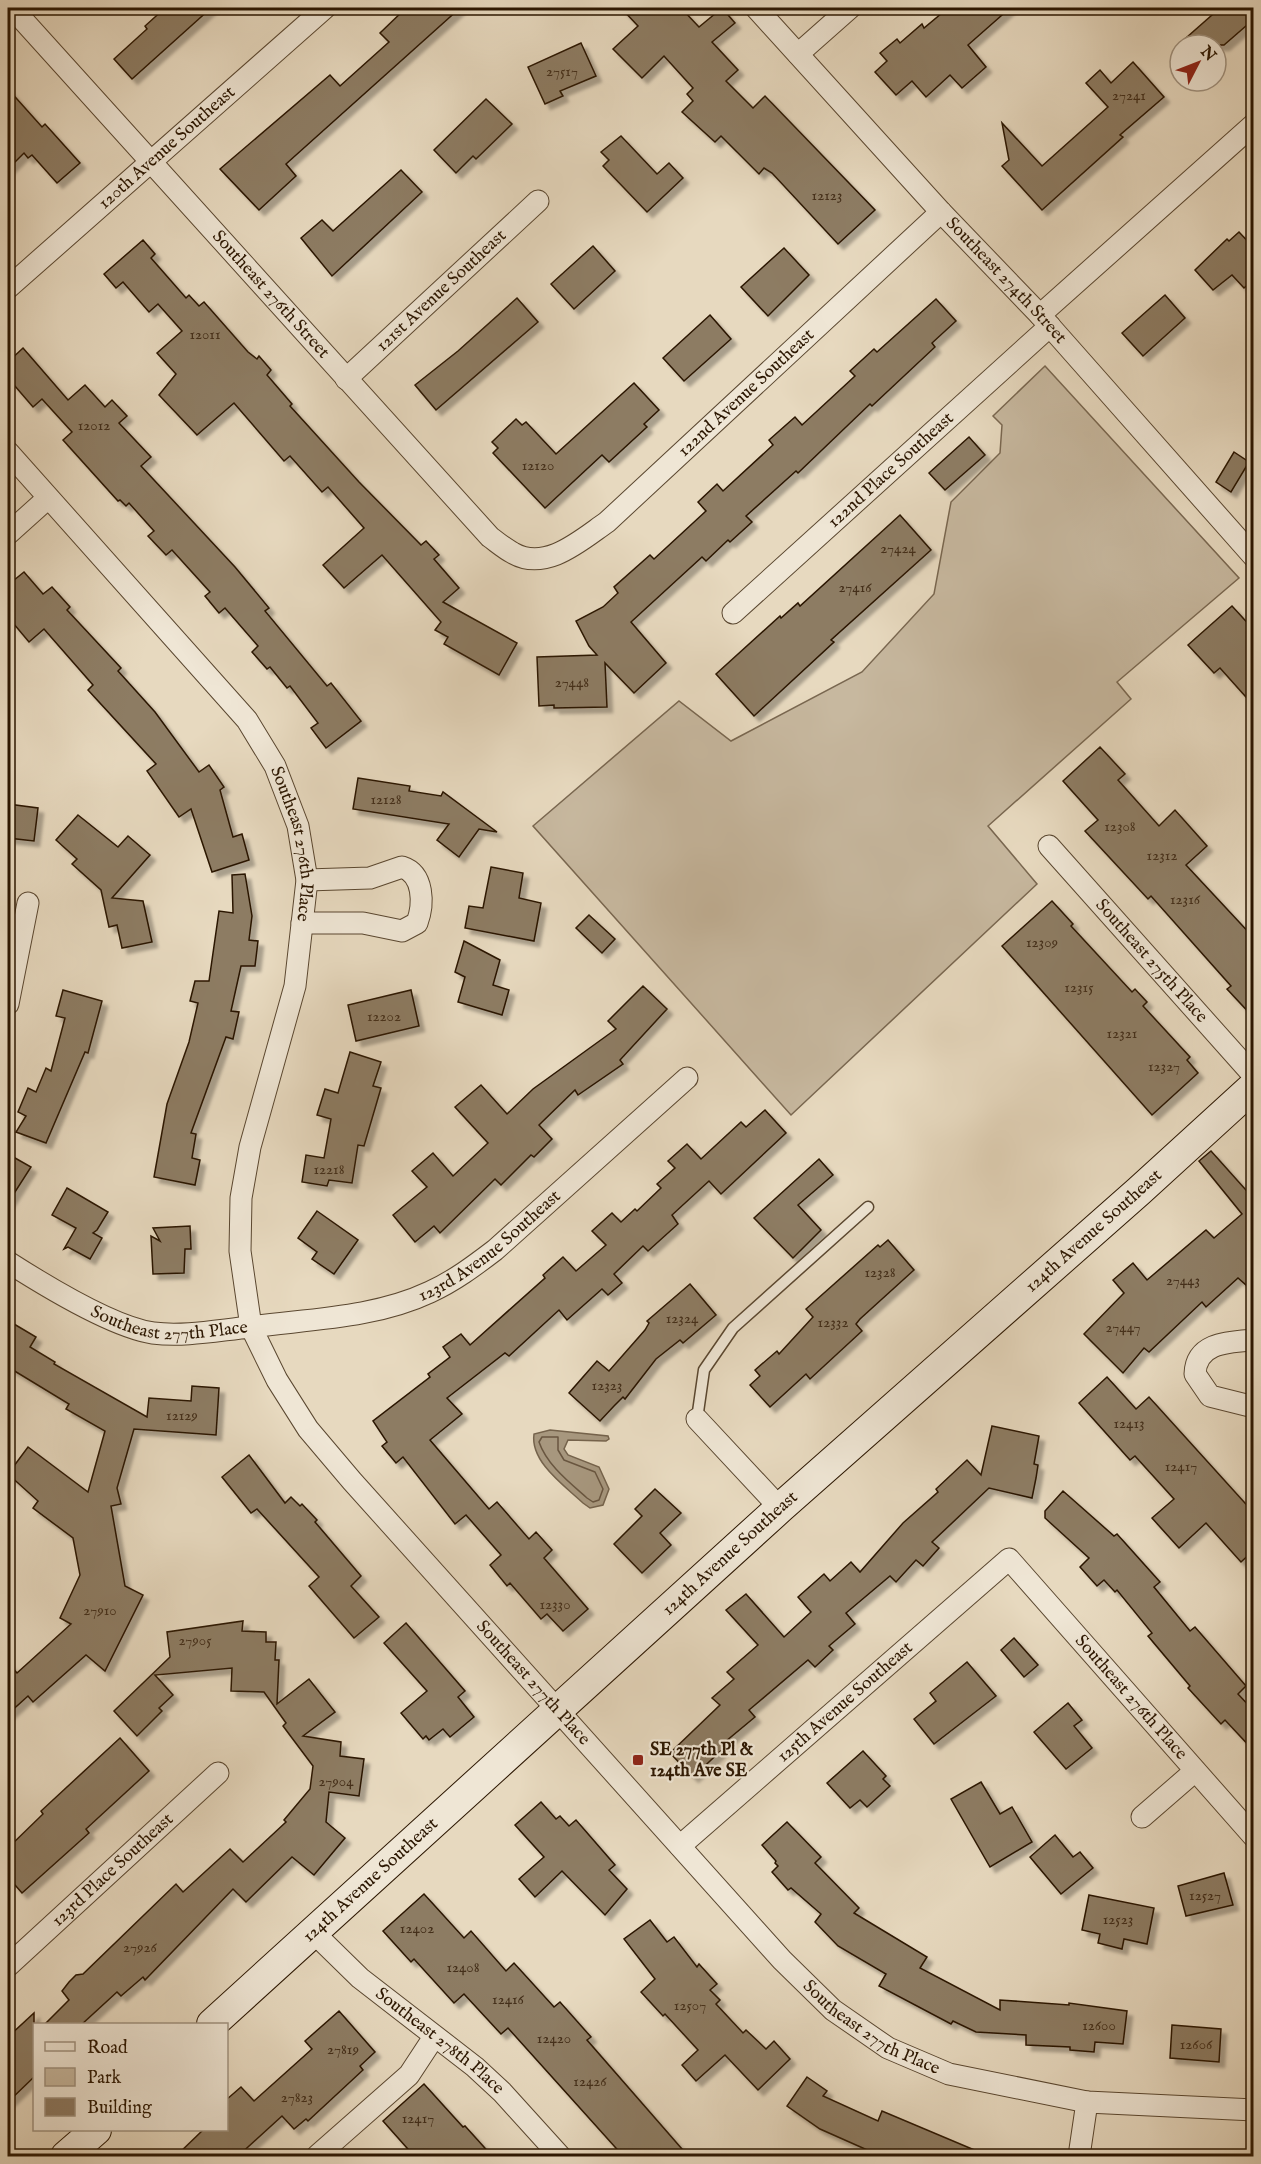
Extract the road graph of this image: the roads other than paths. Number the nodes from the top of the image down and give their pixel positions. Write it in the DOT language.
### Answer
graph roads {
  1 [pos="12,8"];
  2 [pos="325,8"];
  3 [pos="756,8"];
  4 [pos="850,8"];
  5 [pos="798,54"];
  6 [pos="1254,124"];
  7 [pos="150,162"];
  8 [pos="538,201"];
  9 [pos="941,212"];
  10 [pos="8,288"];
  11 [pos="1045,321"];
  12 [pos="346,379"];
  13 [pos="8,452"];
  14 [pos="48,498"];
  15 [pos="8,534"];
  16 [pos="1254,557"];
  17 [pos="542,560"];
  18 [pos="733,613"];
  19 [pos="1049,846"];
  20 [pos="307,880"];
  21 [pos="28,903"];
  22 [pos="302,923"];
  23 [pos="8,1004"];
  24 [pos="1254,1076"];
  25 [pos="687,1078"];
  26 [pos="1254,1086"];
  27 [pos="868,1207"];
  28 [pos="8,1262"];
  29 [pos="251,1327"];
  30 [pos="1254,1340"];
  31 [pos="1254,1407"];
  32 [pos="697,1419"];
  33 [pos="780,1508"];
  34 [pos="1009,1559"];
  35 [pos="559,1711"];
  36 [pos="1196,1771"];
  37 [pos="218,1773"];
  38 [pos="1142,1817"];
  39 [pos="1254,1837"];
  40 [pos="681,1846"];
  41 [pos="314,1933"];
  42 [pos="8,1966"];
  43 [pos="214,2023"];
  44 [pos="434,2037"];
  45 [pos="1087,2102"];
  46 [pos="1254,2110"];
  47 [pos="95,2131"];
  48 [pos="66,2157"];
  49 [pos="316,2157"];
  50 [pos="560,2157"];
  51 [pos="1079,2157"];
  1 -- 7 [label="street, Southeast 276th Street"];
  2 -- 7 [label="street, 120th Avenue Southeast"];
  3 -- 5 [label="street, Southeast 274th Street"];
  4 -- 5 [label="street"];
  5 -- 9 [label="street, Southeast 274th Street"];
  6 -- 11 [label="street"];
  7 -- 10 [label="street, 120th Avenue Southeast"];
  7 -- 12 [label="street, Southeast 276th Street"];
  8 -- 12 [label="street, 121st Avenue Southeast"];
  9 -- 11 [label="street, Southeast 274th Street"];
  9 -- 17 [label="street, 122nd Avenue Southeast"];
  11 -- 16 [label="street, Southeast 274th Street"];
  11 -- 18 [label="street, 122nd Place Southeast"];
  12 -- 17 [label="street, Southeast 276th Street"];
  13 -- 14 [label="street, Southeast 276th Place"];
  14 -- 15 [label="street"];
  14 -- 20 [label="street, Southeast 276th Place"];
  19 -- 24 [label="street, Southeast 275th Place"];
  20 -- 22 [label="street, Southeast 276th Place"];
  20 -- 22 [label="street"];
  21 -- 23 [label="street"];
  22 -- 29 [label="street, Southeast 276th Place"];
  25 -- 29 [label="street, 123rd Avenue Southeast"];
  26 -- 33 [label="street, 124th Avenue Southeast"];
  27 -- 32 [label="lane"];
  28 -- 29 [label="street, Southeast 277th Place"];
  29 -- 35 [label="street, Southeast 277th Place"];
  30 -- 31 [label="street"];
  32 -- 33 [label="street"];
  33 -- 35 [label="street, 124th Avenue Southeast"];
  34 -- 36 [label="street, Southeast 276th Place"];
  34 -- 40 [label="street, 125th Avenue Southeast"];
  35 -- 40 [label="street, Southeast 277th Place"];
  35 -- 41 [label="street, 124th Avenue Southeast"];
  36 -- 38 [label="street"];
  36 -- 39 [label="street, Southeast 276th Place"];
  37 -- 42 [label="street, 123rd Place Southeast"];
  40 -- 45 [label="street, Southeast 277th Place"];
  41 -- 43 [label="street, 124th Avenue Southeast"];
  41 -- 44 [label="street, Southeast 278th Place"];
  44 -- 49 [label="street"];
  44 -- 50 [label="street, Southeast 278th Place"];
  45 -- 46 [label="street, Southeast 277th Place"];
  45 -- 51 [label="street"];
  47 -- 48 [label="street"];
}
